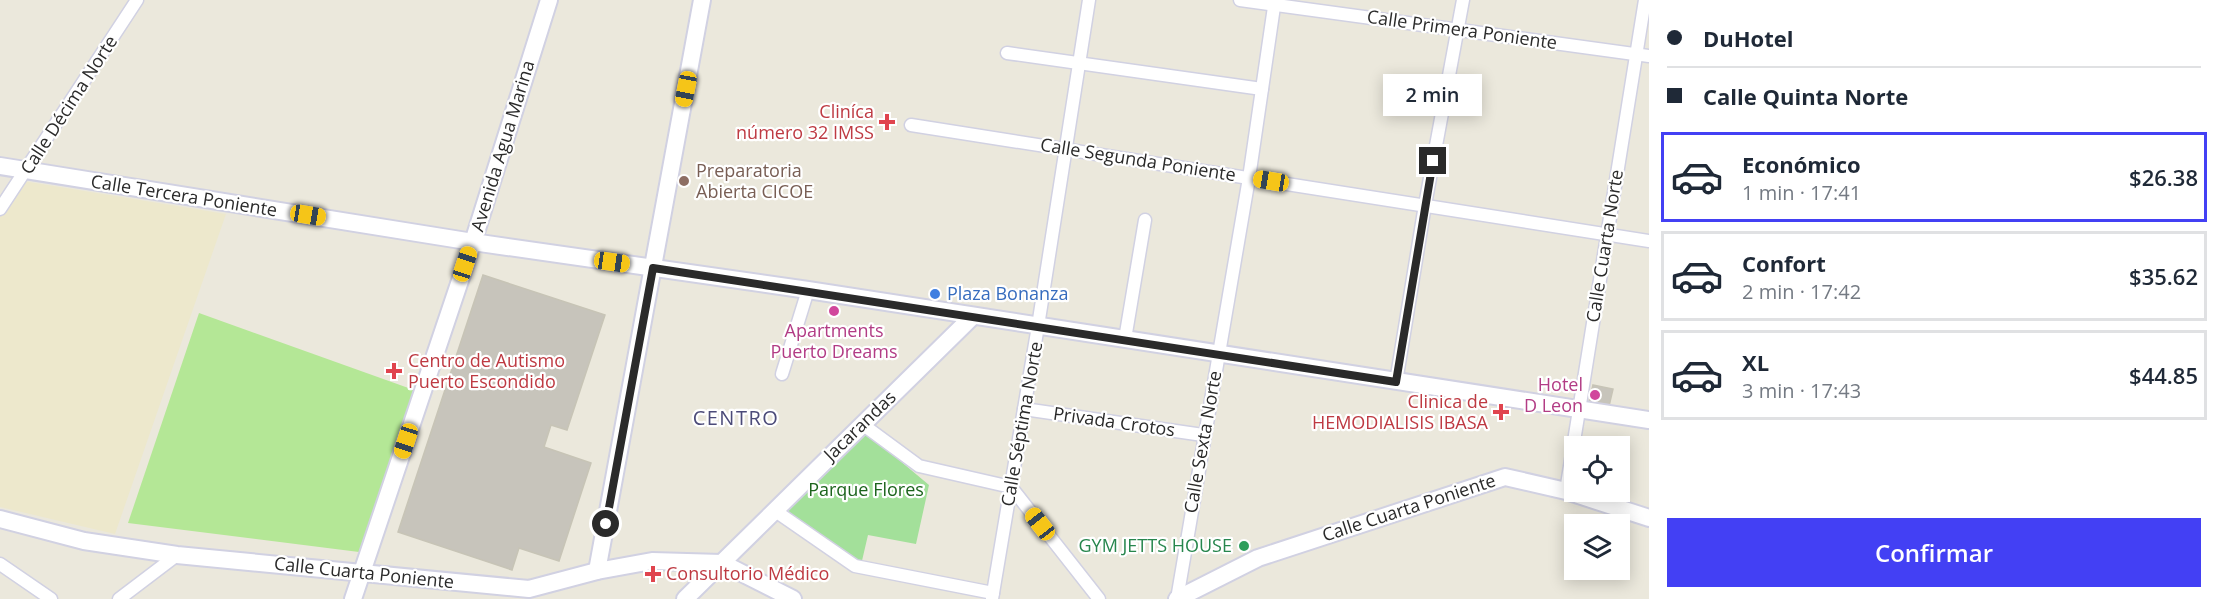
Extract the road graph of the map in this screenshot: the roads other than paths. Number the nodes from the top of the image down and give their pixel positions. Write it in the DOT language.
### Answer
graph roads {
  1 [pos="137,0"];
  2 [pos="549,0"];
  3 [pos="702,0"];
  4 [pos="1089,0"];
  5 [pos="1240,0"];
  6 [pos="1463,0"];
  7 [pos="1645,0"];
  8 [pos="1274,3"];
  9 [pos="1459,29"];
  10 [pos="1007,53"];
  11 [pos="1643,55"];
  12 [pos="1078,62"];
  13 [pos="1262,89"];
  14 [pos="911,125"];
  15 [pos="1066,149"];
  16 [pos="0,166"];
  17 [pos="26,170"];
  18 [pos="1249,178"];
  19 [pos="1425,205"];
  20 [pos="0,209"];
  21 [pos="1145,220"];
  22 [pos="1607,234"];
  23 [pos="1649,241"];
  24 [pos="472,242"];
  25 [pos="653,268"];
  26 [pos="808,290"];
  27 [pos="973,316"];
  28 [pos="1038,326"];
  29 [pos="1125,339"];
  30 [pos="1218,354"];
  31 [pos="782,374"];
  32 [pos="1396,382"];
  33 [pos="1024,409"];
  34 [pos="1579,410"];
  35 [pos="1649,420"];
  36 [pos="862,424"];
  37 [pos="1203,435"];
  38 [pos="1575,436"];
  39 [pos="1011,487"];
  40 [pos="1564,491"];
  41 [pos="1600,502"];
  42 [pos="774,510"];
  43 [pos="1649,518"];
  44 [pos="0,519"];
  45 [pos="177,555"];
  46 [pos="722,562"];
  47 [pos="0,564"];
  48 [pos="597,571"];
  49 [pos="362,573"];
  50 [pos="992,596"];
  51 [pos="51,599"];
  52 [pos="119,599"];
  53 [pos="353,599"];
  54 [pos="685,599"];
  55 [pos="793,599"];
  56 [pos="1099,599"];
  57 [pos="1177,599"];
  1 -- 17 [label="street, Calle Décima Norte"];
  2 -- 24 [label="street, Avenida Agua Marina"];
  3 -- 25 [label="street"];
  4 -- 12 [label="street, Calle Séptima Norte"];
  5 -- 8 [label="street, Calle Primera Poniente"];
  6 -- 9 [label="street"];
  7 -- 11 [label="street, Calle Cuarta Norte"];
  8 -- 9 [label="street, Calle Primera Poniente"];
  8 -- 13 [label="street, Calle Sexta Norte"];
  9 -- 11 [label="street, Calle Primera Poniente"];
  9 -- 19 [label="street"];
  10 -- 12 [label="street"];
  11 -- 22 [label="street, Calle Cuarta Norte"];
  12 -- 13 [label="street"];
  12 -- 15 [label="street, Calle Séptima Norte"];
  13 -- 18 [label="street, Calle Sexta Norte"];
  14 -- 15 [label="street, Calle Segunda Poniente"];
  15 -- 18 [label="street, Calle Segunda Poniente"];
  15 -- 28 [label="street, Calle Séptima Norte"];
  16 -- 17 [label="street, Calle Tercera Poniente"];
  17 -- 20 [label="street, Calle Décima Norte"];
  17 -- 24 [label="street, Calle Tercera Poniente"];
  18 -- 19 [label="street, Calle Segunda Poniente"];
  18 -- 30 [label="street, Calle Sexta Norte"];
  19 -- 22 [label="street, Calle Segunda Poniente"];
  19 -- 32 [label="street"];
  21 -- 29 [label="street"];
  22 -- 23 [label="street, Calle Segunda Poniente"];
  22 -- 34 [label="street, Calle Cuarta Norte"];
  24 -- 25 [label="street, Calle Tercera Poniente"];
  24 -- 49 [label="street, Avenida Agua Marina"];
  25 -- 26 [label="street, Calle Tercera Poniente"];
  25 -- 48 [label="street"];
  26 -- 27 [label="street, Calle Tercera Poniente"];
  26 -- 31 [label="street"];
  27 -- 28 [label="street, Calle Tercera Poniente"];
  27 -- 36 [label="street, Jacarandas"];
  28 -- 29 [label="street, Calle Tercera Poniente"];
  28 -- 33 [label="street, Calle Séptima Norte"];
  29 -- 30 [label="street, Calle Tercera Poniente"];
  30 -- 32 [label="street, Calle Tercera Poniente"];
  30 -- 37 [label="street, Calle Sexta Norte"];
  32 -- 34 [label="street, Calle Tercera Poniente"];
  33 -- 37 [label="street, Privada Crotos"];
  33 -- 39 [label="street, Calle Séptima Norte"];
  34 -- 35 [label="street, Calle Tercera Poniente"];
  34 -- 38 [label="street, Calle Cuarta Norte"];
  36 -- 39 [label="street"];
  36 -- 42 [label="street, Jacarandas"];
  37 -- 57 [label="street, Calle Sexta Norte"];
  39 -- 50 [label="street, Calle Séptima Norte"];
  39 -- 56 [label="street"];
  40 -- 57 [label="street, Calle Cuarta Poniente"];
  41 -- 43 [label="street, Calle Cuarta Poniente"];
  42 -- 46 [label="street, Jacarandas"];
  42 -- 50 [label="street"];
  44 -- 45 [label="street, Calle Cuarta Poniente"];
  45 -- 49 [label="street, Calle Cuarta Poniente"];
  45 -- 52 [label="street"];
  46 -- 48 [label="street, Calle Cuarta Poniente"];
  46 -- 54 [label="street, Jacarandas"];
  46 -- 55 [label="street, Calle Cuarta Poniente"];
  47 -- 51 [label="street"];
  48 -- 49 [label="street, Calle Cuarta Poniente"];
  49 -- 53 [label="street, Avenida Agua Marina"];
}
